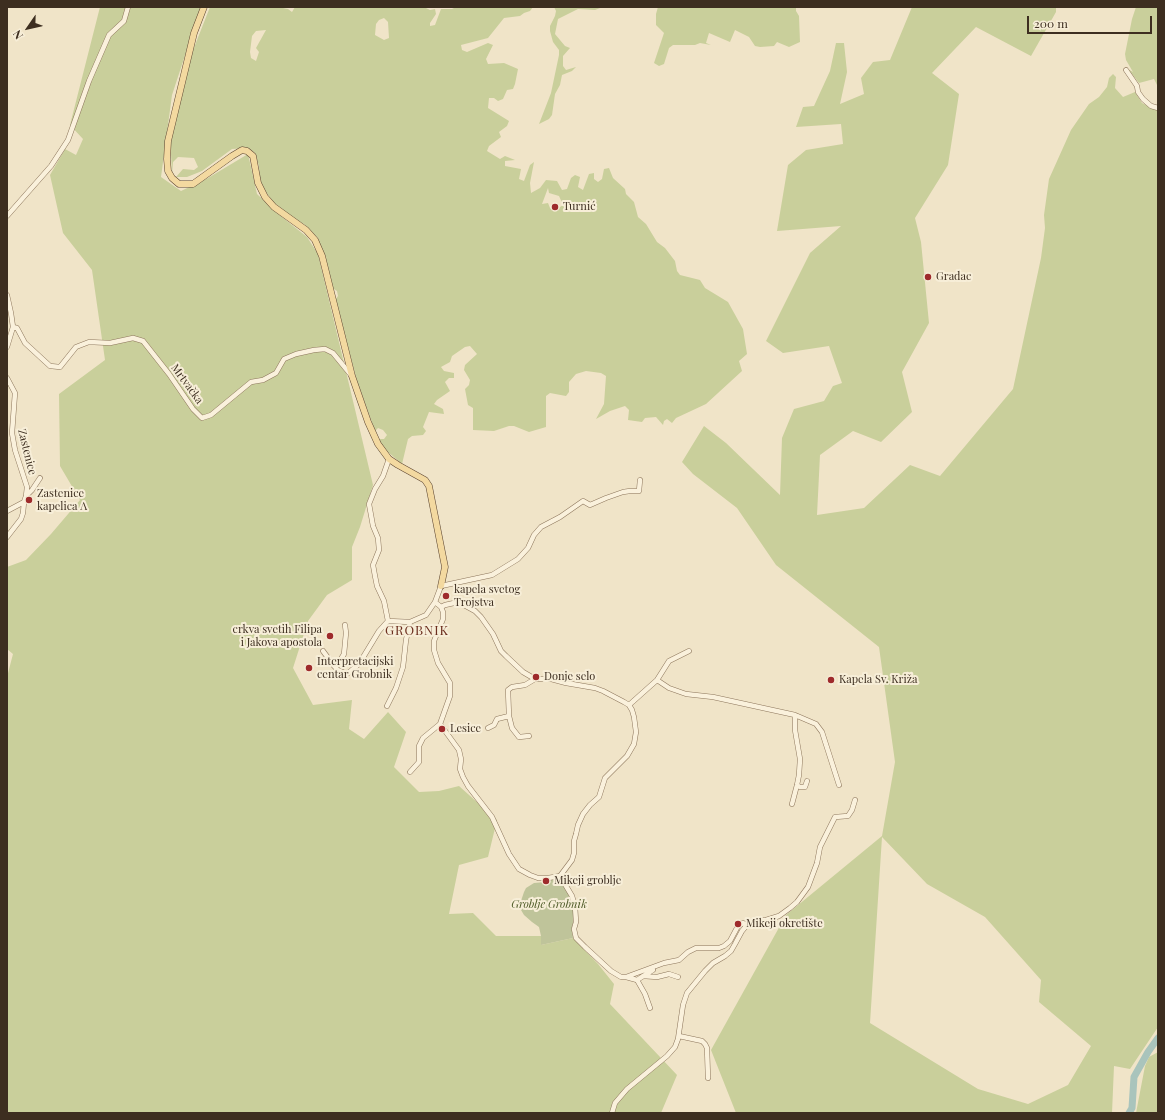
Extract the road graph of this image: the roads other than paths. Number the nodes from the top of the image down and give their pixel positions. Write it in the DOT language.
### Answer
graph roads {
  1 [pos="128,7"];
  2 [pos="204,7"];
  3 [pos="1126,70"];
  4 [pos="1158,108"];
  5 [pos="7,216"];
  6 [pos="7,295"];
  7 [pos="13,327"];
  8 [pos="7,347"];
  9 [pos="352,376"];
  10 [pos="7,378"];
  11 [pos="389,459"];
  12 [pos="40,478"];
  13 [pos="640,480"];
  14 [pos="26,496"];
  15 [pos="24,502"];
  16 [pos="7,511"];
  17 [pos="7,537"];
  18 [pos="441,586"];
  19 [pos="435,602"];
  20 [pos="441,607"];
  21 [pos="388,621"];
  22 [pos="410,622"];
  23 [pos="345,625"];
  24 [pos="689,650"];
  25 [pos="323,651"];
  26 [pos="334,666"];
  27 [pos="535,680"];
  28 [pos="657,680"];
  29 [pos="629,705"];
  30 [pos="387,706"];
  31 [pos="796,715"];
  32 [pos="509,716"];
  33 [pos="440,724"];
  34 [pos="488,728"];
  35 [pos="529,736"];
  36 [pos="410,772"];
  37 [pos="807,781"];
  38 [pos="797,785"];
  39 [pos="839,785"];
  40 [pos="855,800"];
  41 [pos="792,804"];
  42 [pos="560,876"];
  43 [pos="747,925"];
  44 [pos="656,966"];
  45 [pos="643,976"];
  46 [pos="626,977"];
  47 [pos="678,977"];
  48 [pos="637,980"];
  49 [pos="650,1008"];
  50 [pos="679,1036"];
  51 [pos="708,1078"];
  52 [pos="612,1113"];
  1 -- 5 [label="street"];
  2 -- 9 [label="main road"];
  3 -- 4 [label="street"];
  6 -- 7 [label="street"];
  7 -- 8 [label="street"];
  7 -- 9 [label="street, Mrtvačka"];
  9 -- 11 [label="main road"];
  10 -- 14 [label="street, Zastenice"];
  11 -- 18 [label="main road"];
  11 -- 21 [label="street"];
  12 -- 14 [label="street"];
  13 -- 18 [label="street"];
  14 -- 15 [label="street, Zastenice"];
  15 -- 16 [label="street"];
  15 -- 17 [label="street, Zastenice"];
  18 -- 19 [label="street"];
  19 -- 20 [label="street"];
  19 -- 22 [label="street"];
  20 -- 27 [label="street"];
  20 -- 33 [label="street"];
  21 -- 22 [label="street"];
  21 -- 26 [label="street"];
  22 -- 30 [label="street"];
  23 -- 26 [label="street"];
  24 -- 28 [label="street"];
  25 -- 26 [label="street"];
  27 -- 29 [label="street"];
  27 -- 32 [label="street"];
  28 -- 29 [label="street"];
  28 -- 31 [label="street"];
  29 -- 42 [label="street"];
  31 -- 38 [label="street"];
  31 -- 39 [label="street"];
  32 -- 34 [label="street"];
  32 -- 35 [label="street"];
  33 -- 36 [label="street"];
  33 -- 42 [label="street"];
  37 -- 38 [label="street"];
  38 -- 41 [label="street"];
  40 -- 43 [label="street"];
  42 -- 46 [label="street"];
  43 -- 44 [label="street"];
  43 -- 50 [label="street"];
  44 -- 45 [label="street"];
  44 -- 46 [label="street"];
  45 -- 47 [label="street"];
  45 -- 48 [label="street"];
  46 -- 48 [label="street"];
  48 -- 49 [label="street"];
  50 -- 51 [label="street"];
  50 -- 52 [label="street"];
}
